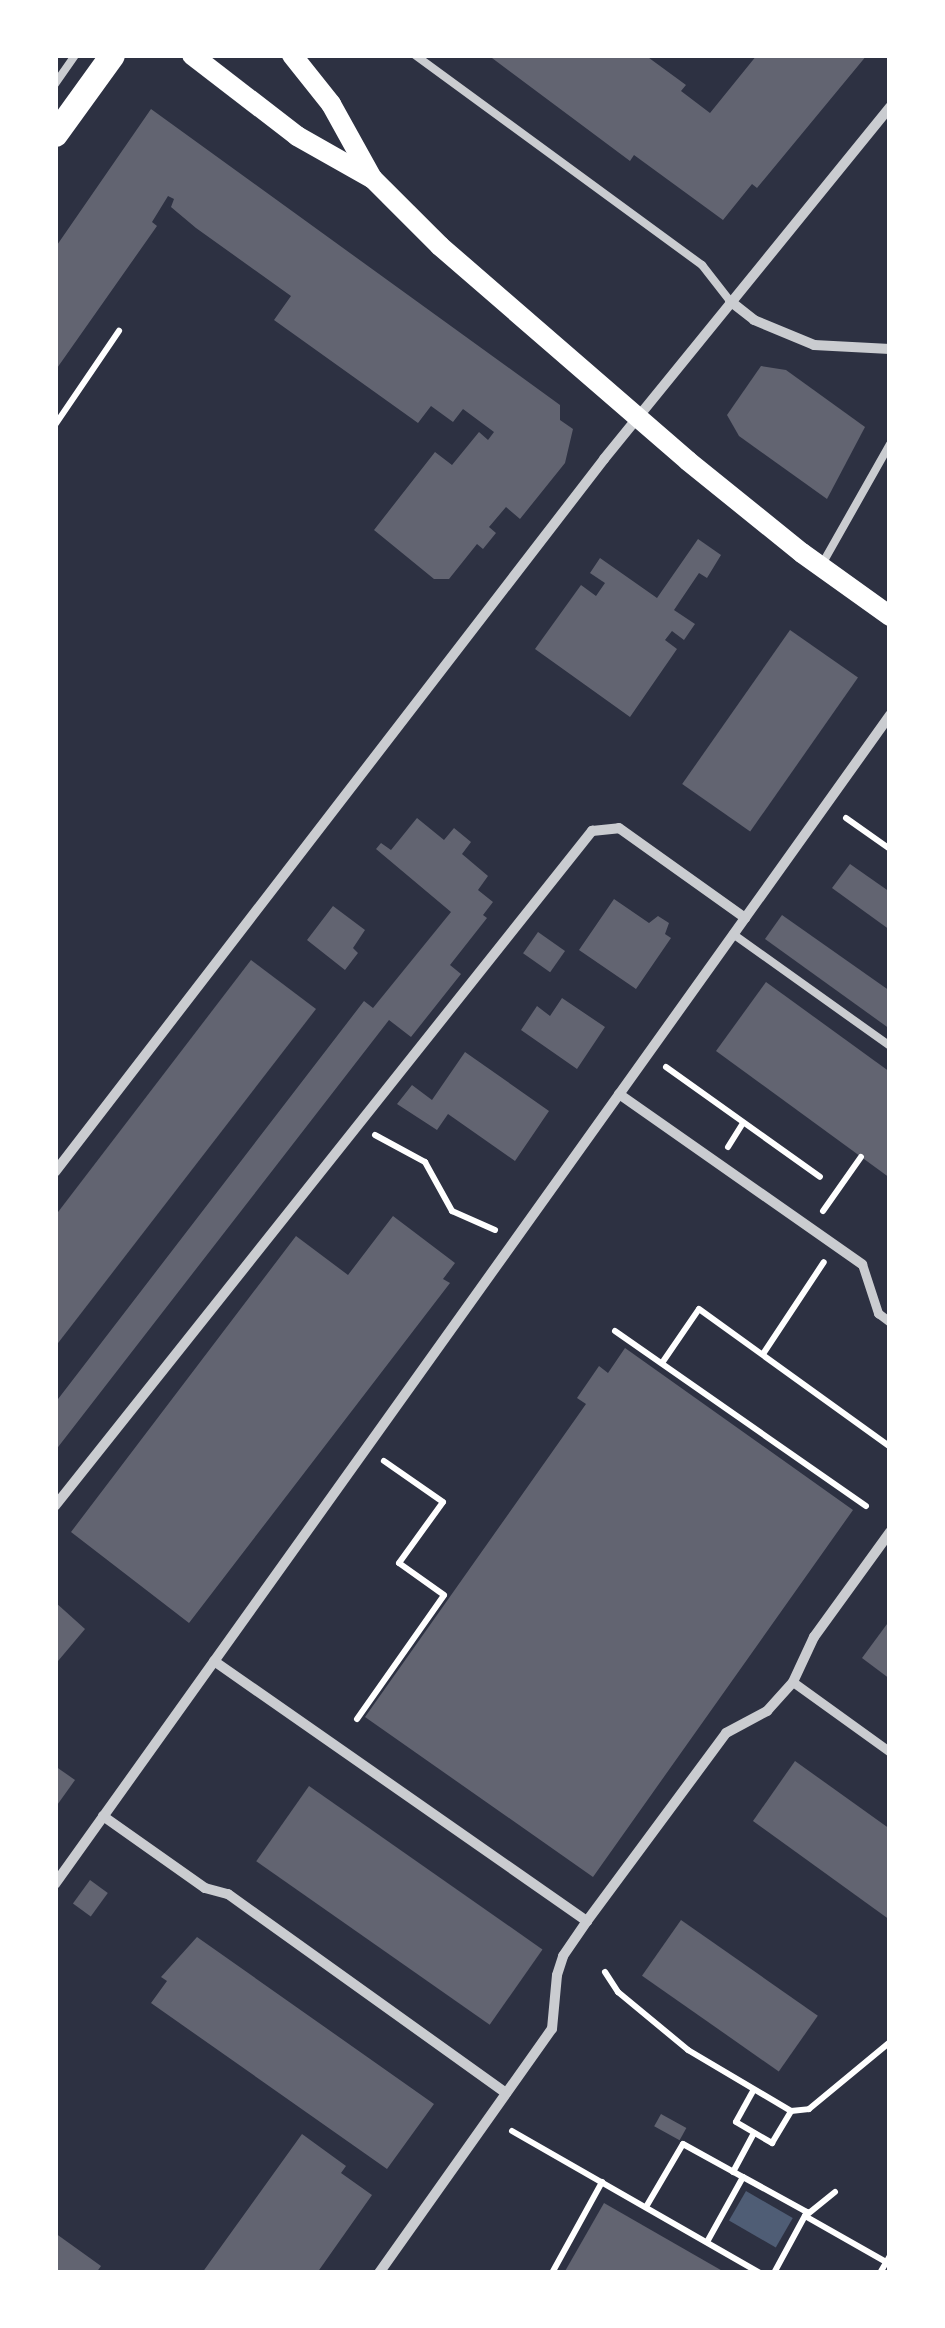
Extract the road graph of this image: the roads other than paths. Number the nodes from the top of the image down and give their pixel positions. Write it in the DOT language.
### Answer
graph roads {
  1 [pos="75,55"];
  2 [pos="112,55"];
  3 [pos="192,55"];
  4 [pos="292,55"];
  5 [pos="415,55"];
  6 [pos="55,84"];
  7 [pos="890,107"];
  8 [pos="55,134"];
  9 [pos="373,179"];
  10 [pos="730,302"];
  11 [pos="890,349"];
  12 [pos="640,417"];
  13 [pos="890,444"];
  14 [pos="822,566"];
  15 [pos="890,616"];
  16 [pos="890,714"];
  17 [pos="745,918"];
  18 [pos="733,934"];
  19 [pos="890,1046"];
  20 [pos="619,1094"];
  21 [pos="55,1172"];
  22 [pos="862,1264"];
  23 [pos="890,1322"];
  24 [pos="55,1506"];
  25 [pos="890,1532"];
  26 [pos="214,1661"];
  27 [pos="793,1682"];
  28 [pos="890,1752"];
  29 [pos="103,1816"];
  30 [pos="55,1884"];
  31 [pos="588,1920"];
  32 [pos="506,2094"];
  33 [pos="379,2273"];
  1 -- 6 [label="lane"];
  2 -- 8 [label="main road"];
  3 -- 9 [label="main road"];
  4 -- 9 [label="main road"];
  5 -- 10 [label="lane"];
  7 -- 10 [label="street"];
  9 -- 12 [label="main road"];
  10 -- 11 [label="street"];
  10 -- 12 [label="street"];
  12 -- 14 [label="main road"];
  12 -- 21 [label="street"];
  13 -- 14 [label="lane"];
  14 -- 15 [label="main road"];
  16 -- 17 [label="street"];
  17 -- 18 [label="street"];
  17 -- 24 [label="street"];
  18 -- 19 [label="lane"];
  18 -- 20 [label="street"];
  20 -- 22 [label="street"];
  20 -- 26 [label="street"];
  22 -- 23 [label="street"];
  25 -- 27 [label="street"];
  26 -- 29 [label="street"];
  26 -- 31 [label="street"];
  27 -- 28 [label="street"];
  27 -- 31 [label="street"];
  29 -- 30 [label="street"];
  29 -- 32 [label="street"];
  31 -- 32 [label="street"];
  32 -- 33 [label="street"];
}
